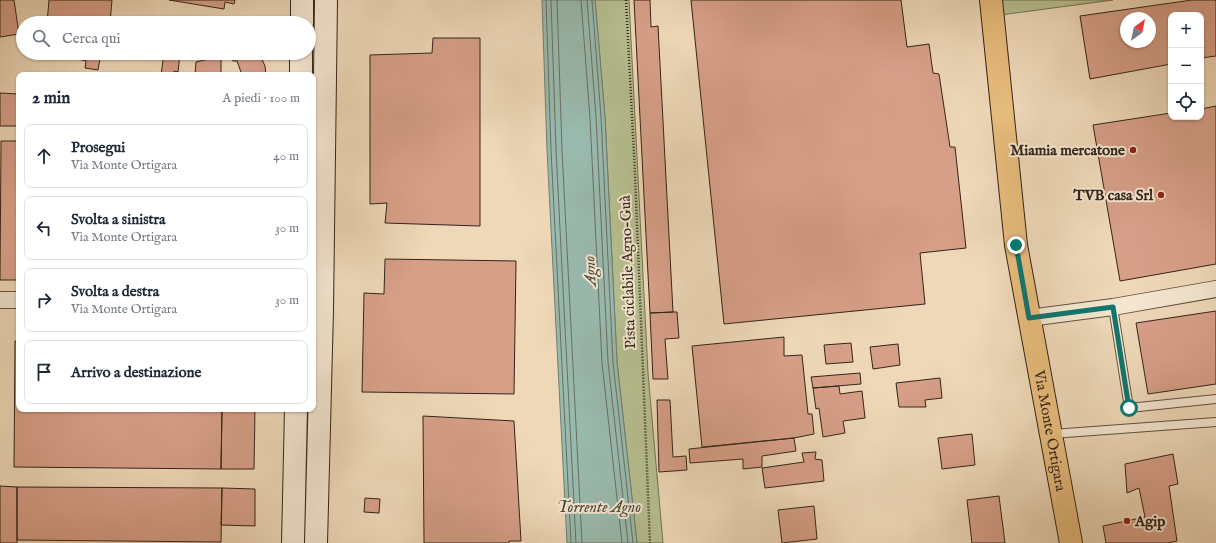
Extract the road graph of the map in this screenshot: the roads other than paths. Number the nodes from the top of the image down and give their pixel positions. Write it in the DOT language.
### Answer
graph roads {
  1 [pos="302,0"];
  2 [pos="326,0"];
  3 [pos="990,0"];
  4 [pos="302,16"];
  5 [pos="301,60"];
  6 [pos="301,72"];
  7 [pos="1216,289"];
  8 [pos="0,300"];
  9 [pos="16,300"];
  10 [pos="1113,307"];
  11 [pos="1029,318"];
  12 [pos="1216,399"];
  13 [pos="296,412"];
  14 [pos="1216,422"];
  15 [pos="1051,434"];
  16 [pos="293,543"];
  17 [pos="316,543"];
  18 [pos="1071,543"];
  1 -- 4 [label="main road"];
  2 -- 17 [label="main road"];
  3 -- 11 [label="main road, Via Monte Ortigara"];
  5 -- 6 [label="main road"];
  7 -- 10 [label="street"];
  8 -- 9 [label="street"];
  10 -- 11 [label="street"];
  10 -- 12 [label="lane"];
  11 -- 15 [label="main road, Via Monte Ortigara"];
  13 -- 16 [label="main road"];
  14 -- 15 [label="lane"];
  15 -- 18 [label="main road, Via Monte Ortigara"];
}
